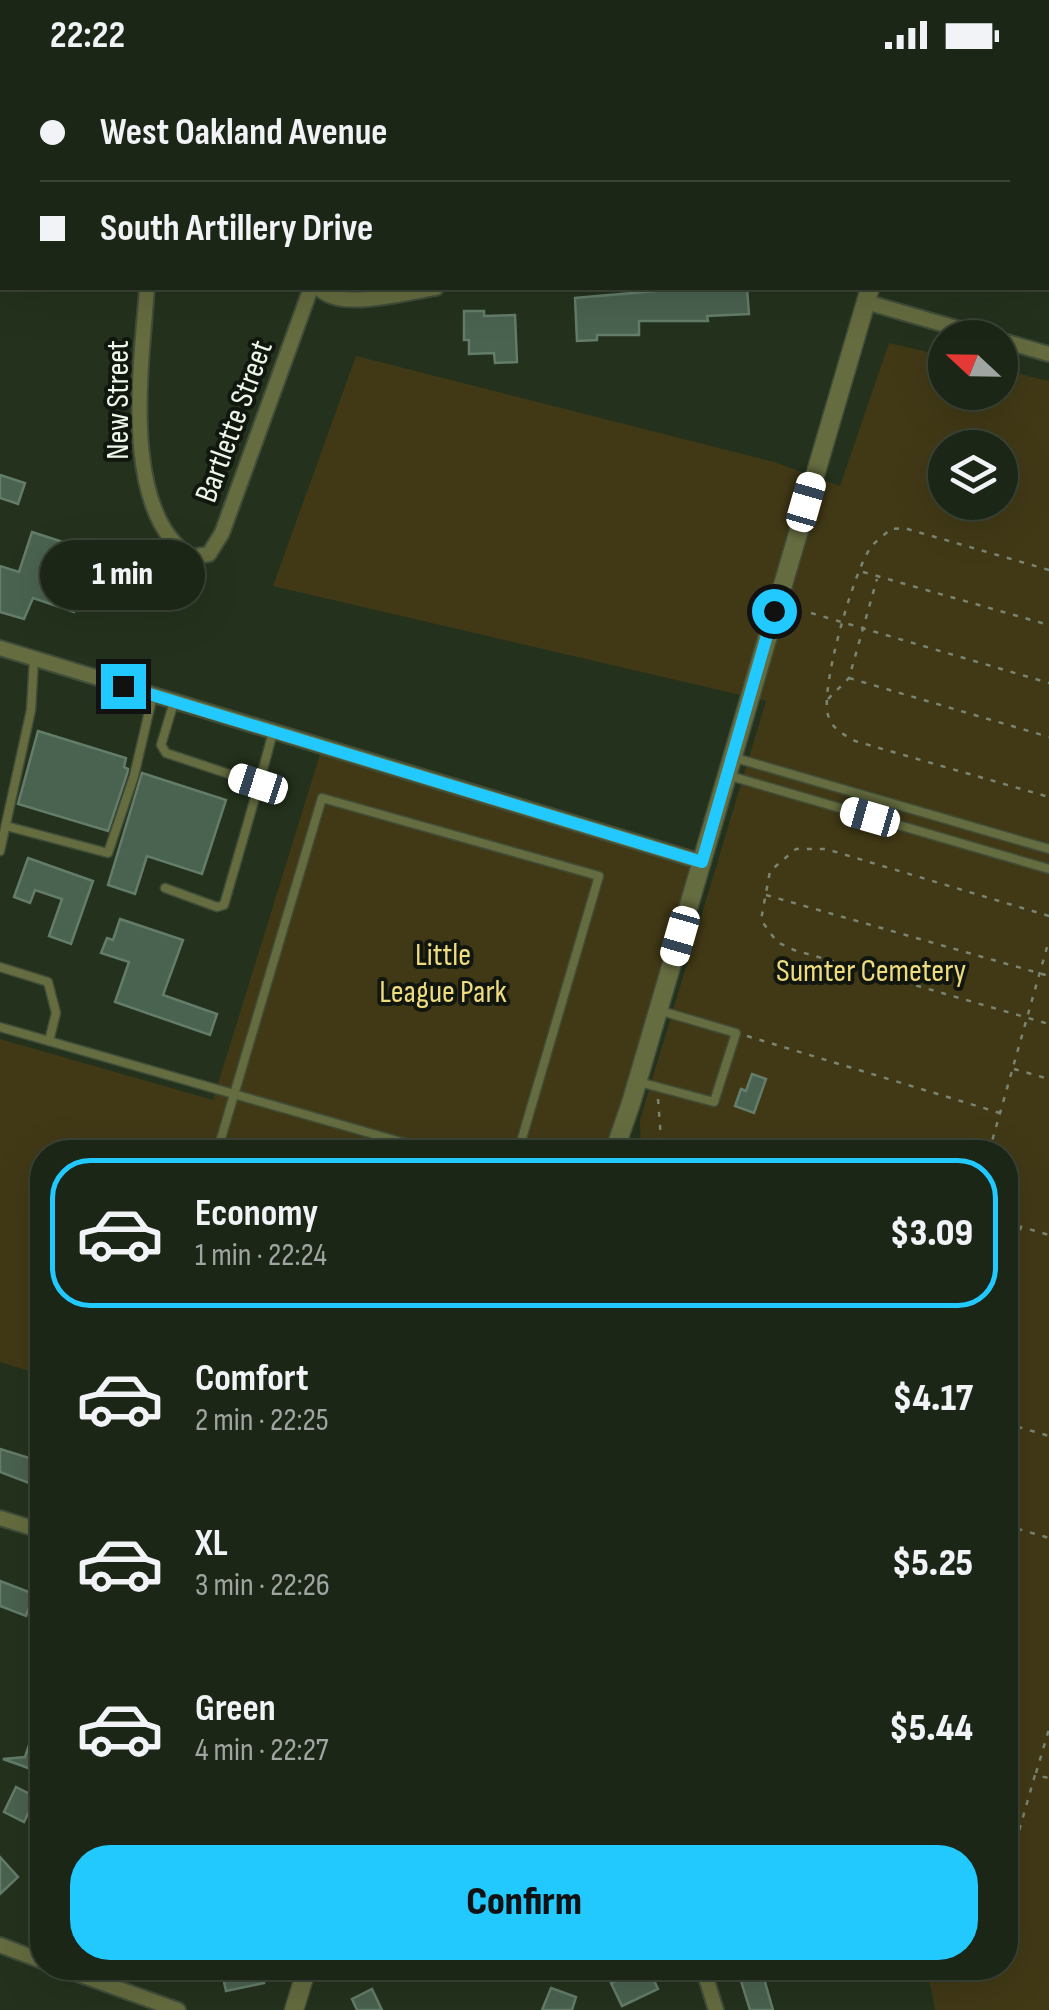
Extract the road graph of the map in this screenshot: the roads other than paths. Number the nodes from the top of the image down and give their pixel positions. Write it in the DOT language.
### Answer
graph roads {
  1 [pos="147,290"];
  2 [pos="310,290"];
  3 [pos="321,290"];
  4 [pos="421,290"];
  5 [pos="868,294"];
  6 [pos="940,320"];
  7 [pos="1018,345"];
  8 [pos="1049,354"];
  9 [pos="190,557"];
  10 [pos="0,648"];
  11 [pos="34,659"];
  12 [pos="153,696"];
  13 [pos="174,702"];
  14 [pos="273,732"];
  15 [pos="732,756"];
  16 [pos="727,775"];
  17 [pos="258,784"];
  18 [pos="6,826"];
  19 [pos="1049,849"];
  20 [pos="0,851"];
  21 [pos="702,862"];
  22 [pos="1049,869"];
  23 [pos="165,888"];
  24 [pos="0,968"];
  25 [pos="658,1010"];
  26 [pos="0,1027"];
  27 [pos="49,1041"];
  28 [pos="638,1081"];
  29 [pos="234,1094"];
  30 [pos="221,1140"];
  31 [pos="394,1140"];
  32 [pos="522,1140"];
  33 [pos="618,1140"];
  34 [pos="0,1518"];
  35 [pos="30,1527"];
  36 [pos="0,1945"];
  37 [pos="30,1956"];
  38 [pos="94,1980"];
  39 [pos="303,1980"];
  40 [pos="707,1980"];
  41 [pos="178,2010"];
  42 [pos="294,2010"];
  43 [pos="716,2010"];
  1 -- 9 [label="street, New Street"];
  2 -- 9 [label="street, Bartlette Street"];
  3 -- 4 [label="street"];
  5 -- 6 [label="street"];
  5 -- 15 [label="street"];
  7 -- 8 [label="street"];
  10 -- 11 [label="street"];
  11 -- 12 [label="street"];
  11 -- 18 [label="lane"];
  12 -- 13 [label="street"];
  12 -- 18 [label="lane"];
  13 -- 14 [label="street"];
  13 -- 17 [label="lane"];
  14 -- 17 [label="lane"];
  14 -- 21 [label="street"];
  15 -- 16 [label="street"];
  15 -- 19 [label="lane"];
  16 -- 21 [label="street"];
  16 -- 22 [label="lane"];
  17 -- 23 [label="lane"];
  18 -- 20 [label="lane"];
  21 -- 25 [label="street"];
  24 -- 27 [label="lane"];
  25 -- 28 [label="street"];
  25 -- 28 [label="lane"];
  26 -- 27 [label="lane"];
  27 -- 29 [label="lane"];
  28 -- 33 [label="street"];
  29 -- 30 [label="lane"];
  29 -- 31 [label="lane"];
  29 -- 32 [label="lane"];
  34 -- 35 [label="street"];
  36 -- 37 [label="street"];
  38 -- 41 [label="street"];
  39 -- 42 [label="street"];
  40 -- 43 [label="street"];
}
